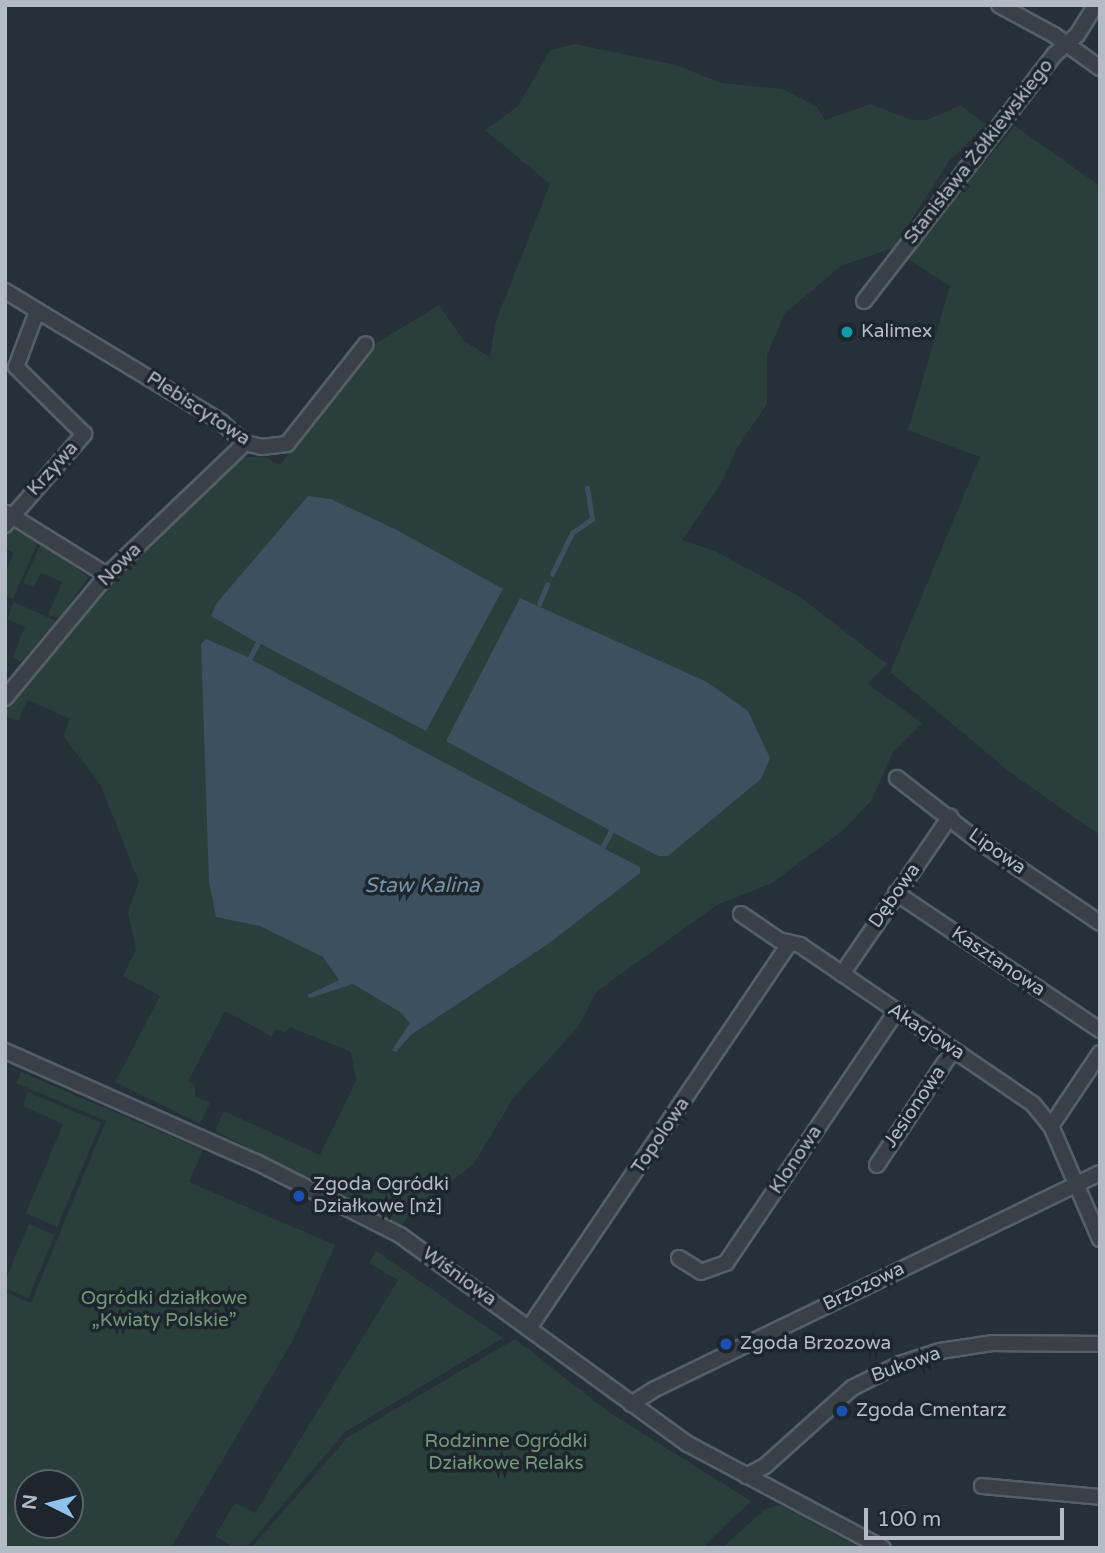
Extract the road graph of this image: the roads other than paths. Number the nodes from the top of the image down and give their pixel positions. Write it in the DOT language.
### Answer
graph roads {
  1 [pos="999,5"];
  2 [pos="1096,5"];
  3 [pos="1066,44"];
  4 [pos="1100,68"];
  5 [pos="5,292"];
  6 [pos="864,300"];
  7 [pos="36,314"];
  8 [pos="366,344"];
  9 [pos="245,443"];
  10 [pos="8,518"];
  11 [pos="107,575"];
  12 [pos="5,698"];
  13 [pos="897,778"];
  14 [pos="950,817"];
  15 [pos="896,893"];
  16 [pos="741,914"];
  17 [pos="1100,923"];
  18 [pos="790,943"];
  19 [pos="842,974"];
  20 [pos="895,1013"];
  21 [pos="1100,1030"];
  22 [pos="953,1050"];
  23 [pos="1100,1053"];
  24 [pos="6,1055"];
  25 [pos="1051,1126"];
  26 [pos="877,1165"];
  27 [pos="1100,1173"];
  28 [pos="1074,1186"];
  29 [pos="1100,1239"];
  30 [pos="679,1258"];
  31 [pos="529,1328"];
  32 [pos="1100,1344"];
  33 [pos="631,1404"];
  34 [pos="746,1476"];
  35 [pos="982,1486"];
  36 [pos="1100,1497"];
  37 [pos="883,1548"];
  1 -- 3 [label="street"];
  2 -- 3 [label="street, Stanisława Żółkiewskiego"];
  3 -- 4 [label="street"];
  3 -- 6 [label="street, Stanisława Żółkiewskiego"];
  5 -- 7 [label="street, Plebiscytowa"];
  7 -- 9 [label="street, Plebiscytowa"];
  7 -- 10 [label="street, Krzywa"];
  8 -- 9 [label="street, Plebiscytowa"];
  9 -- 11 [label="street, Nowa"];
  10 -- 11 [label="street"];
  11 -- 12 [label="street, Nowa"];
  13 -- 14 [label="street, Lipowa"];
  14 -- 15 [label="street, Dębowa"];
  14 -- 17 [label="street, Lipowa"];
  15 -- 19 [label="street, Dębowa"];
  15 -- 21 [label="street, Kasztanowa"];
  16 -- 18 [label="street, Akacjowa"];
  18 -- 19 [label="street, Akacjowa"];
  18 -- 31 [label="street, Topolowa"];
  19 -- 20 [label="street, Akacjowa"];
  20 -- 22 [label="street, Akacjowa"];
  20 -- 30 [label="street, Klonowa"];
  22 -- 25 [label="street, Akacjowa"];
  22 -- 26 [label="street, Jesionowa"];
  23 -- 25 [label="street"];
  24 -- 31 [label="street, Wiśniowa"];
  25 -- 28 [label="street, Akacjowa"];
  27 -- 28 [label="street, Brzozowa"];
  28 -- 29 [label="street"];
  28 -- 33 [label="street, Brzozowa"];
  31 -- 33 [label="street, Wiśniowa"];
  32 -- 34 [label="street, Bukowa"];
  33 -- 34 [label="street, Wiśniowa"];
  34 -- 37 [label="street, Wiśniowa"];
  35 -- 36 [label="street"];
}
